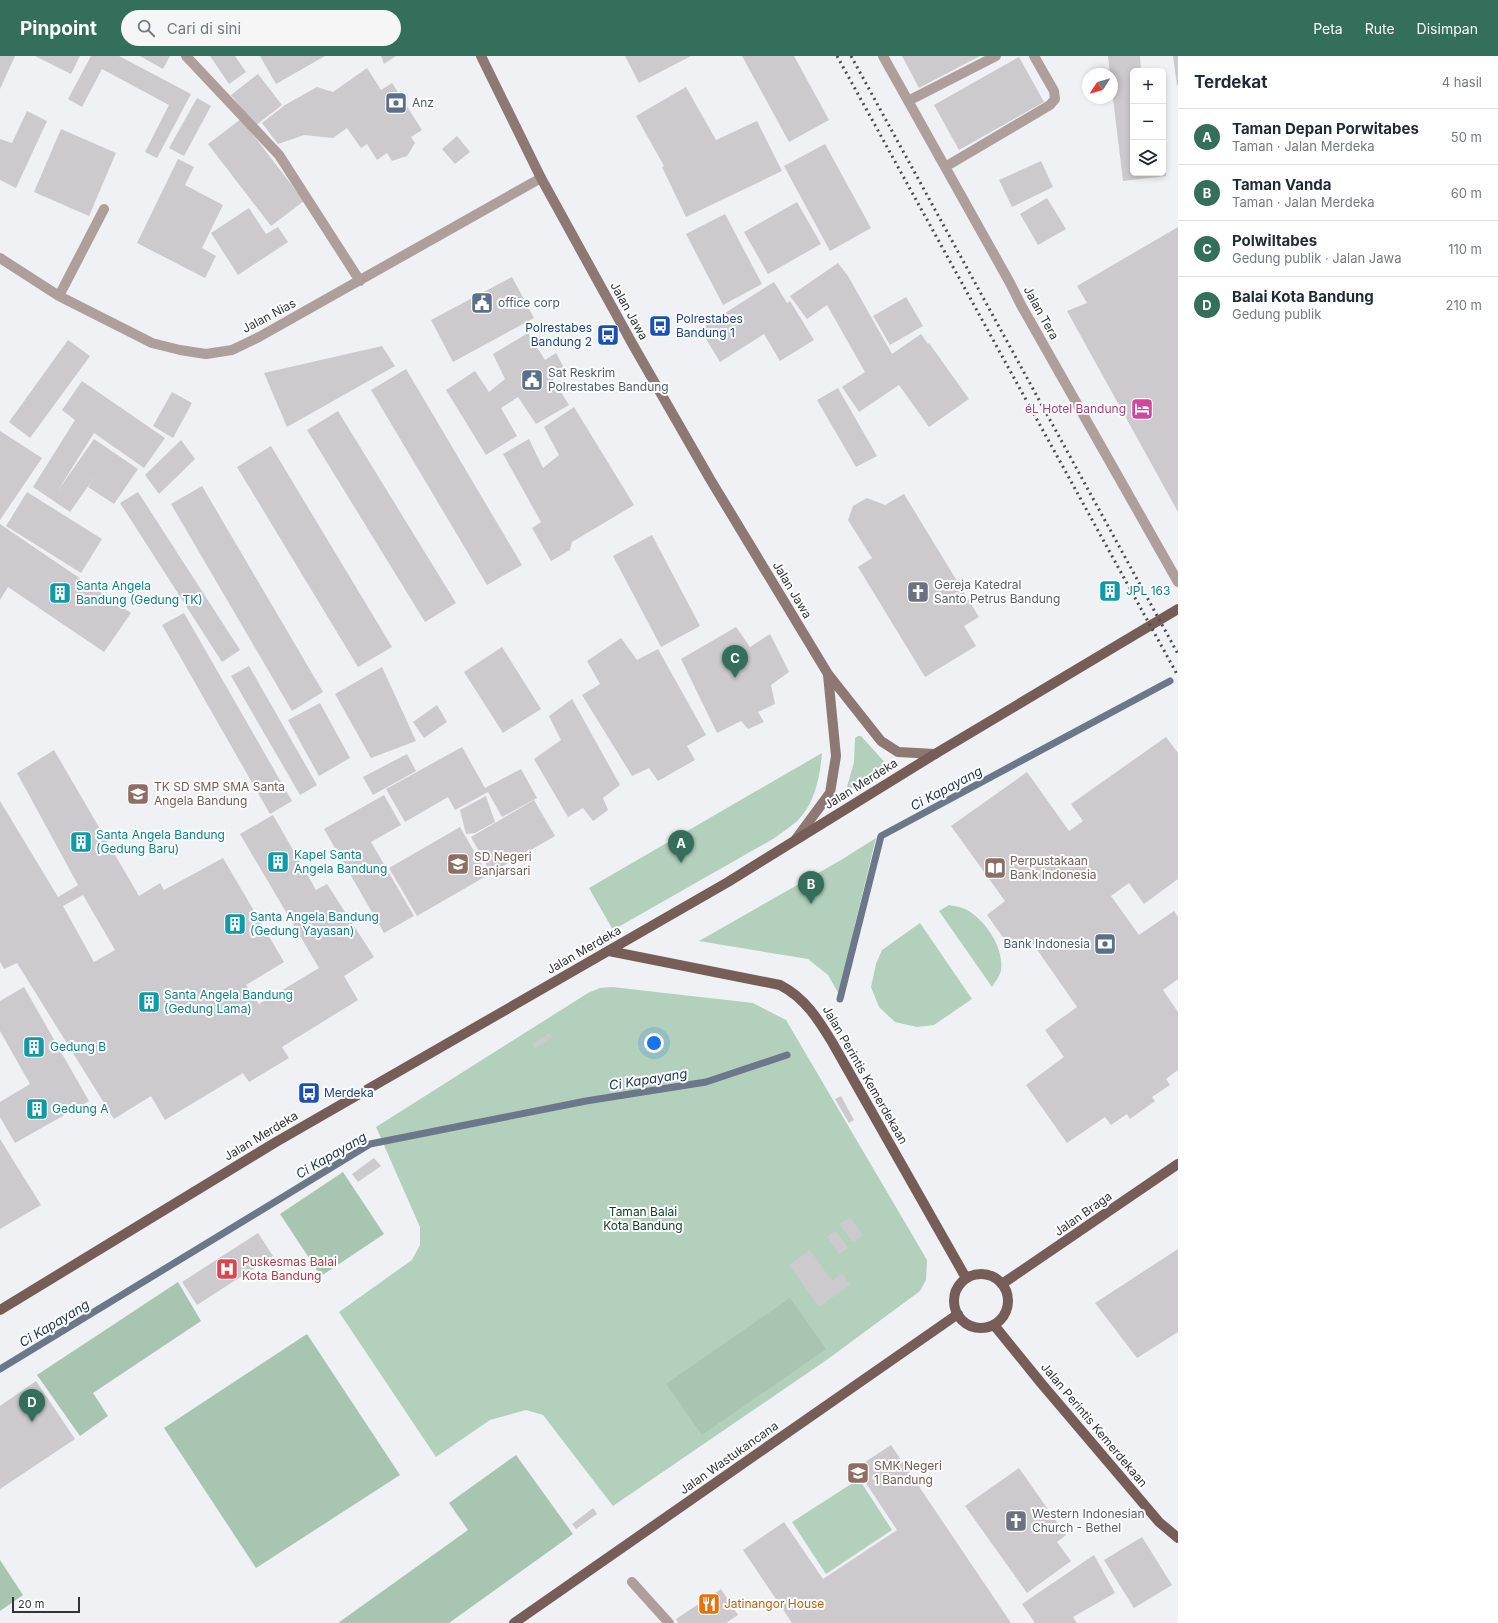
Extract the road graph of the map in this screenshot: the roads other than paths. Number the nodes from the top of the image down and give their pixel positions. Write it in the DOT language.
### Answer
graph roads {
  1 [pos="186,56"];
  2 [pos="481,56"];
  3 [pos="884,56"];
  4 [pos="996,56"];
  5 [pos="1034,56"];
  6 [pos="908,101"];
  7 [pos="945,167"];
  8 [pos="541,178"];
  9 [pos="104,209"];
  10 [pos="0,258"];
  11 [pos="360,281"];
  12 [pos="59,296"];
  13 [pos="1178,582"];
  14 [pos="1178,609"];
  15 [pos="828,674"];
  16 [pos="935,754"];
  17 [pos="795,841"];
  18 [pos="609,951"];
  19 [pos="1178,1164"];
  20 [pos="966,1278"];
  21 [pos="1002,1284"];
  22 [pos="0,1310"];
  23 [pos="958,1314"];
  24 [pos="994,1324"];
  25 [pos="1178,1538"];
  26 [pos="632,1582"];
  27 [pos="514,1623"];
  28 [pos="669,1623"];
  1 -- 11 [label="street"];
  2 -- 8 [label="street, Jalan Jawa"];
  3 -- 6 [label="street, Jalan Tera"];
  4 -- 6 [label="street"];
  5 -- 7 [label="street"];
  6 -- 7 [label="street, Jalan Tera"];
  7 -- 13 [label="street, Jalan Tera"];
  8 -- 11 [label="street, Jalan Nias"];
  8 -- 15 [label="street, Jalan Jawa"];
  9 -- 12 [label="street"];
  10 -- 12 [label="street, Jalan Nias"];
  11 -- 12 [label="street, Jalan Nias"];
  14 -- 16 [label="main road, Jalan Merdeka"];
  15 -- 16 [label="street, Jalan Jawa"];
  15 -- 17 [label="street, Jalan Jawa"];
  16 -- 17 [label="main road, Jalan Merdeka"];
  17 -- 18 [label="main road, Jalan Merdeka"];
  18 -- 20 [label="main road, Jalan Perintis Kemerdekaan"];
  18 -- 22 [label="main road, Jalan Merdeka"];
  19 -- 21 [label="main road, Jalan Braga"];
  20 -- 21 [label="main road"];
  20 -- 23 [label="main road"];
  21 -- 24 [label="main road"];
  23 -- 24 [label="main road"];
  23 -- 27 [label="main road, Jalan Wastukancana"];
  24 -- 25 [label="main road, Jalan Perintis Kemerdekaan"];
  26 -- 28 [label="street"];
}
